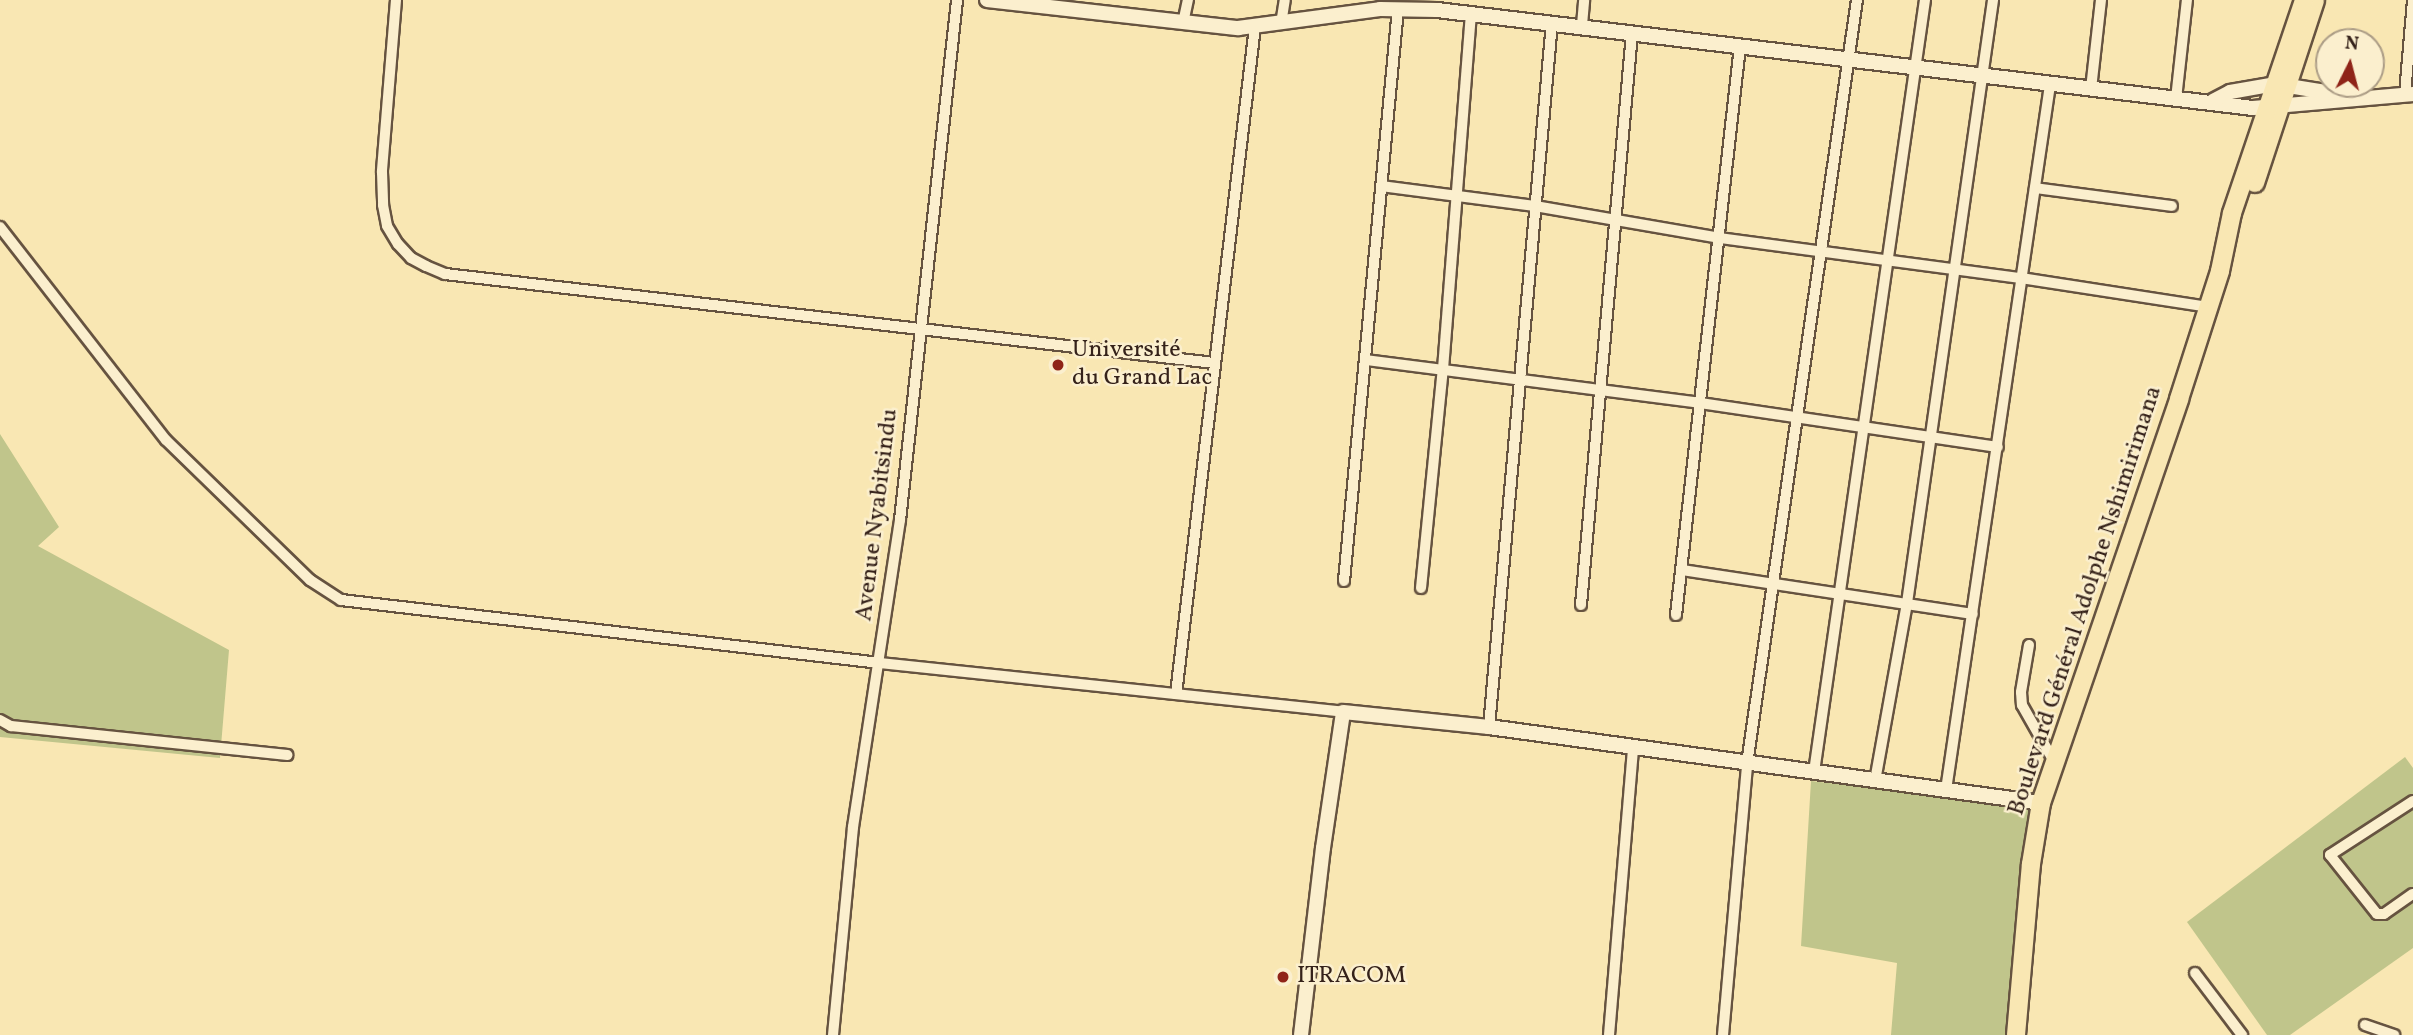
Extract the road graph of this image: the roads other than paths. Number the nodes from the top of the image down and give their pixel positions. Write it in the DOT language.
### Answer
graph roads {
  1 [pos="396,0"];
  2 [pos="957,0"];
  3 [pos="987,0"];
  4 [pos="1188,0"];
  5 [pos="1285,0"];
  6 [pos="1584,0"];
  7 [pos="1857,0"];
  8 [pos="1925,0"];
  9 [pos="1993,0"];
  10 [pos="2101,0"];
  11 [pos="2187,0"];
  12 [pos="2304,0"];
  13 [pos="2315,0"];
  14 [pos="2413,0"];
  15 [pos="1007,1"];
  16 [pos="1437,5"];
  17 [pos="1092,6"];
  18 [pos="1398,9"];
  19 [pos="1471,13"];
  20 [pos="1552,22"];
  21 [pos="1183,23"];
  22 [pos="1281,24"];
  23 [pos="1582,25"];
  24 [pos="1255,27"];
  25 [pos="1632,33"];
  26 [pos="1740,46"];
  27 [pos="1848,60"];
  28 [pos="1916,69"];
  29 [pos="1982,77"];
  30 [pos="2282,84"];
  31 [pos="2050,85"];
  32 [pos="2091,89"];
  33 [pos="2315,90"];
  34 [pos="2409,94"];
  35 [pos="2385,95"];
  36 [pos="2346,98"];
  37 [pos="2176,99"];
  38 [pos="2213,101"];
  39 [pos="2273,108"];
  40 [pos="1381,186"];
  41 [pos="2035,188"];
  42 [pos="1456,195"];
  43 [pos="1535,206"];
  44 [pos="2172,206"];
  45 [pos="1615,219"];
  46 [pos="0,227"];
  47 [pos="1720,238"];
  48 [pos="1819,251"];
  49 [pos="1888,260"];
  50 [pos="1953,269"];
  51 [pos="2021,278"];
  52 [pos="2208,307"];
  53 [pos="921,331"];
  54 [pos="1366,360"];
  55 [pos="1213,363"];
  56 [pos="1443,369"];
  57 [pos="1517,379"];
  58 [pos="1601,389"];
  59 [pos="1700,403"];
  60 [pos="1796,417"];
  61 [pos="1863,427"];
  62 [pos="1930,436"];
  63 [pos="1998,447"];
  64 [pos="1682,570"];
  65 [pos="1345,581"];
  66 [pos="1773,584"];
  67 [pos="1421,588"];
  68 [pos="1839,594"];
  69 [pos="1907,603"];
  70 [pos="1581,605"];
  71 [pos="1973,614"];
  72 [pos="1676,615"];
  73 [pos="2029,646"];
  74 [pos="880,663"];
  75 [pos="1176,694"];
  76 [pos="1343,712"];
  77 [pos="0,720"];
  78 [pos="1489,727"];
  79 [pos="1633,748"];
  80 [pos="287,755"];
  81 [pos="2055,762"];
  82 [pos="1746,764"];
  83 [pos="1814,772"];
  84 [pos="1875,781"];
  85 [pos="1946,790"];
  86 [pos="2413,801"];
  87 [pos="2041,803"];
  88 [pos="2413,894"];
  89 [pos="2195,973"];
  90 [pos="2365,1025"];
  91 [pos="833,1035"];
  92 [pos="1301,1035"];
  93 [pos="1609,1035"];
  94 [pos="1723,1035"];
  95 [pos="2016,1035"];
  96 [pos="2242,1035"];
  97 [pos="2394,1035"];
  1 -- 53 [label="street"];
  2 -- 53 [label="street, Avenue Nyabitsindu"];
  3 -- 15 [label="street"];
  4 -- 21 [label="street"];
  5 -- 22 [label="street"];
  6 -- 23 [label="street"];
  7 -- 27 [label="street"];
  8 -- 28 [label="street"];
  9 -- 29 [label="street"];
  10 -- 32 [label="street"];
  11 -- 37 [label="street"];
  12 -- 30 [label="main road, Boulevard Général Adolphe Nshimirimana"];
  13 -- 30 [label="main road, Boulevard Général Adolphe Nshimirimana"];
  14 -- 34 [label="street"];
  15 -- 17 [label="street"];
  16 -- 18 [label="street"];
  16 -- 19 [label="street"];
  17 -- 21 [label="street"];
  18 -- 22 [label="street"];
  18 -- 40 [label="street"];
  19 -- 20 [label="street"];
  19 -- 42 [label="street"];
  20 -- 23 [label="street"];
  20 -- 43 [label="street"];
  21 -- 24 [label="street"];
  22 -- 24 [label="street"];
  23 -- 25 [label="street"];
  24 -- 55 [label="street"];
  25 -- 26 [label="street"];
  25 -- 45 [label="street"];
  26 -- 27 [label="street"];
  26 -- 47 [label="street"];
  27 -- 28 [label="street"];
  27 -- 48 [label="street"];
  28 -- 29 [label="street"];
  28 -- 49 [label="street"];
  29 -- 31 [label="street"];
  29 -- 50 [label="street"];
  30 -- 33 [label="street"];
  30 -- 38 [label="street"];
  30 -- 39 [label="main road, Boulevard Général Adolphe Nshimirimana"];
  31 -- 32 [label="street"];
  31 -- 41 [label="street"];
  32 -- 37 [label="street"];
  34 -- 35 [label="street"];
  36 -- 39 [label="street"];
  37 -- 38 [label="street"];
  38 -- 39 [label="street"];
  39 -- 52 [label="main road, Boulevard Général Adolphe Nshimirimana"];
  40 -- 42 [label="street"];
  40 -- 54 [label="street"];
  41 -- 44 [label="street"];
  41 -- 51 [label="street"];
  42 -- 43 [label="street"];
  42 -- 56 [label="street"];
  43 -- 45 [label="street"];
  43 -- 57 [label="street"];
  45 -- 47 [label="street"];
  45 -- 58 [label="street"];
  46 -- 74 [label="street"];
  47 -- 48 [label="street"];
  47 -- 59 [label="street"];
  48 -- 49 [label="street"];
  48 -- 60 [label="street"];
  49 -- 50 [label="street"];
  49 -- 61 [label="street"];
  50 -- 51 [label="street"];
  50 -- 62 [label="street"];
  51 -- 52 [label="street"];
  51 -- 63 [label="street"];
  52 -- 81 [label="main road, Boulevard Général Adolphe Nshimirimana"];
  53 -- 55 [label="street"];
  53 -- 74 [label="street, Avenue Nyabitsindu"];
  54 -- 56 [label="street"];
  54 -- 65 [label="street"];
  55 -- 75 [label="street"];
  56 -- 57 [label="street"];
  56 -- 67 [label="street"];
  57 -- 58 [label="street"];
  57 -- 78 [label="street"];
  58 -- 59 [label="street"];
  58 -- 70 [label="street"];
  59 -- 60 [label="street"];
  59 -- 64 [label="street"];
  60 -- 61 [label="street"];
  60 -- 66 [label="street"];
  61 -- 62 [label="street"];
  61 -- 68 [label="street"];
  62 -- 63 [label="street"];
  62 -- 69 [label="street"];
  63 -- 71 [label="street"];
  64 -- 66 [label="street"];
  64 -- 72 [label="street"];
  66 -- 68 [label="street"];
  66 -- 82 [label="street"];
  68 -- 69 [label="street"];
  68 -- 83 [label="street"];
  69 -- 71 [label="street"];
  69 -- 84 [label="street"];
  71 -- 85 [label="street"];
  73 -- 81 [label="street"];
  74 -- 75 [label="street"];
  74 -- 91 [label="street, Avenue Nyabitsindu"];
  75 -- 76 [label="street"];
  76 -- 78 [label="street"];
  76 -- 92 [label="street"];
  77 -- 80 [label="street"];
  78 -- 79 [label="street"];
  79 -- 82 [label="street"];
  79 -- 93 [label="street"];
  81 -- 87 [label="main road, Boulevard Général Adolphe Nshimirimana"];
  82 -- 83 [label="street"];
  82 -- 94 [label="street"];
  83 -- 84 [label="street"];
  84 -- 85 [label="street"];
  85 -- 87 [label="street"];
  86 -- 88 [label="street"];
  87 -- 95 [label="main road, Boulevard Général Adolphe Nshimirimana"];
  89 -- 96 [label="street"];
  90 -- 97 [label="street"];
}
